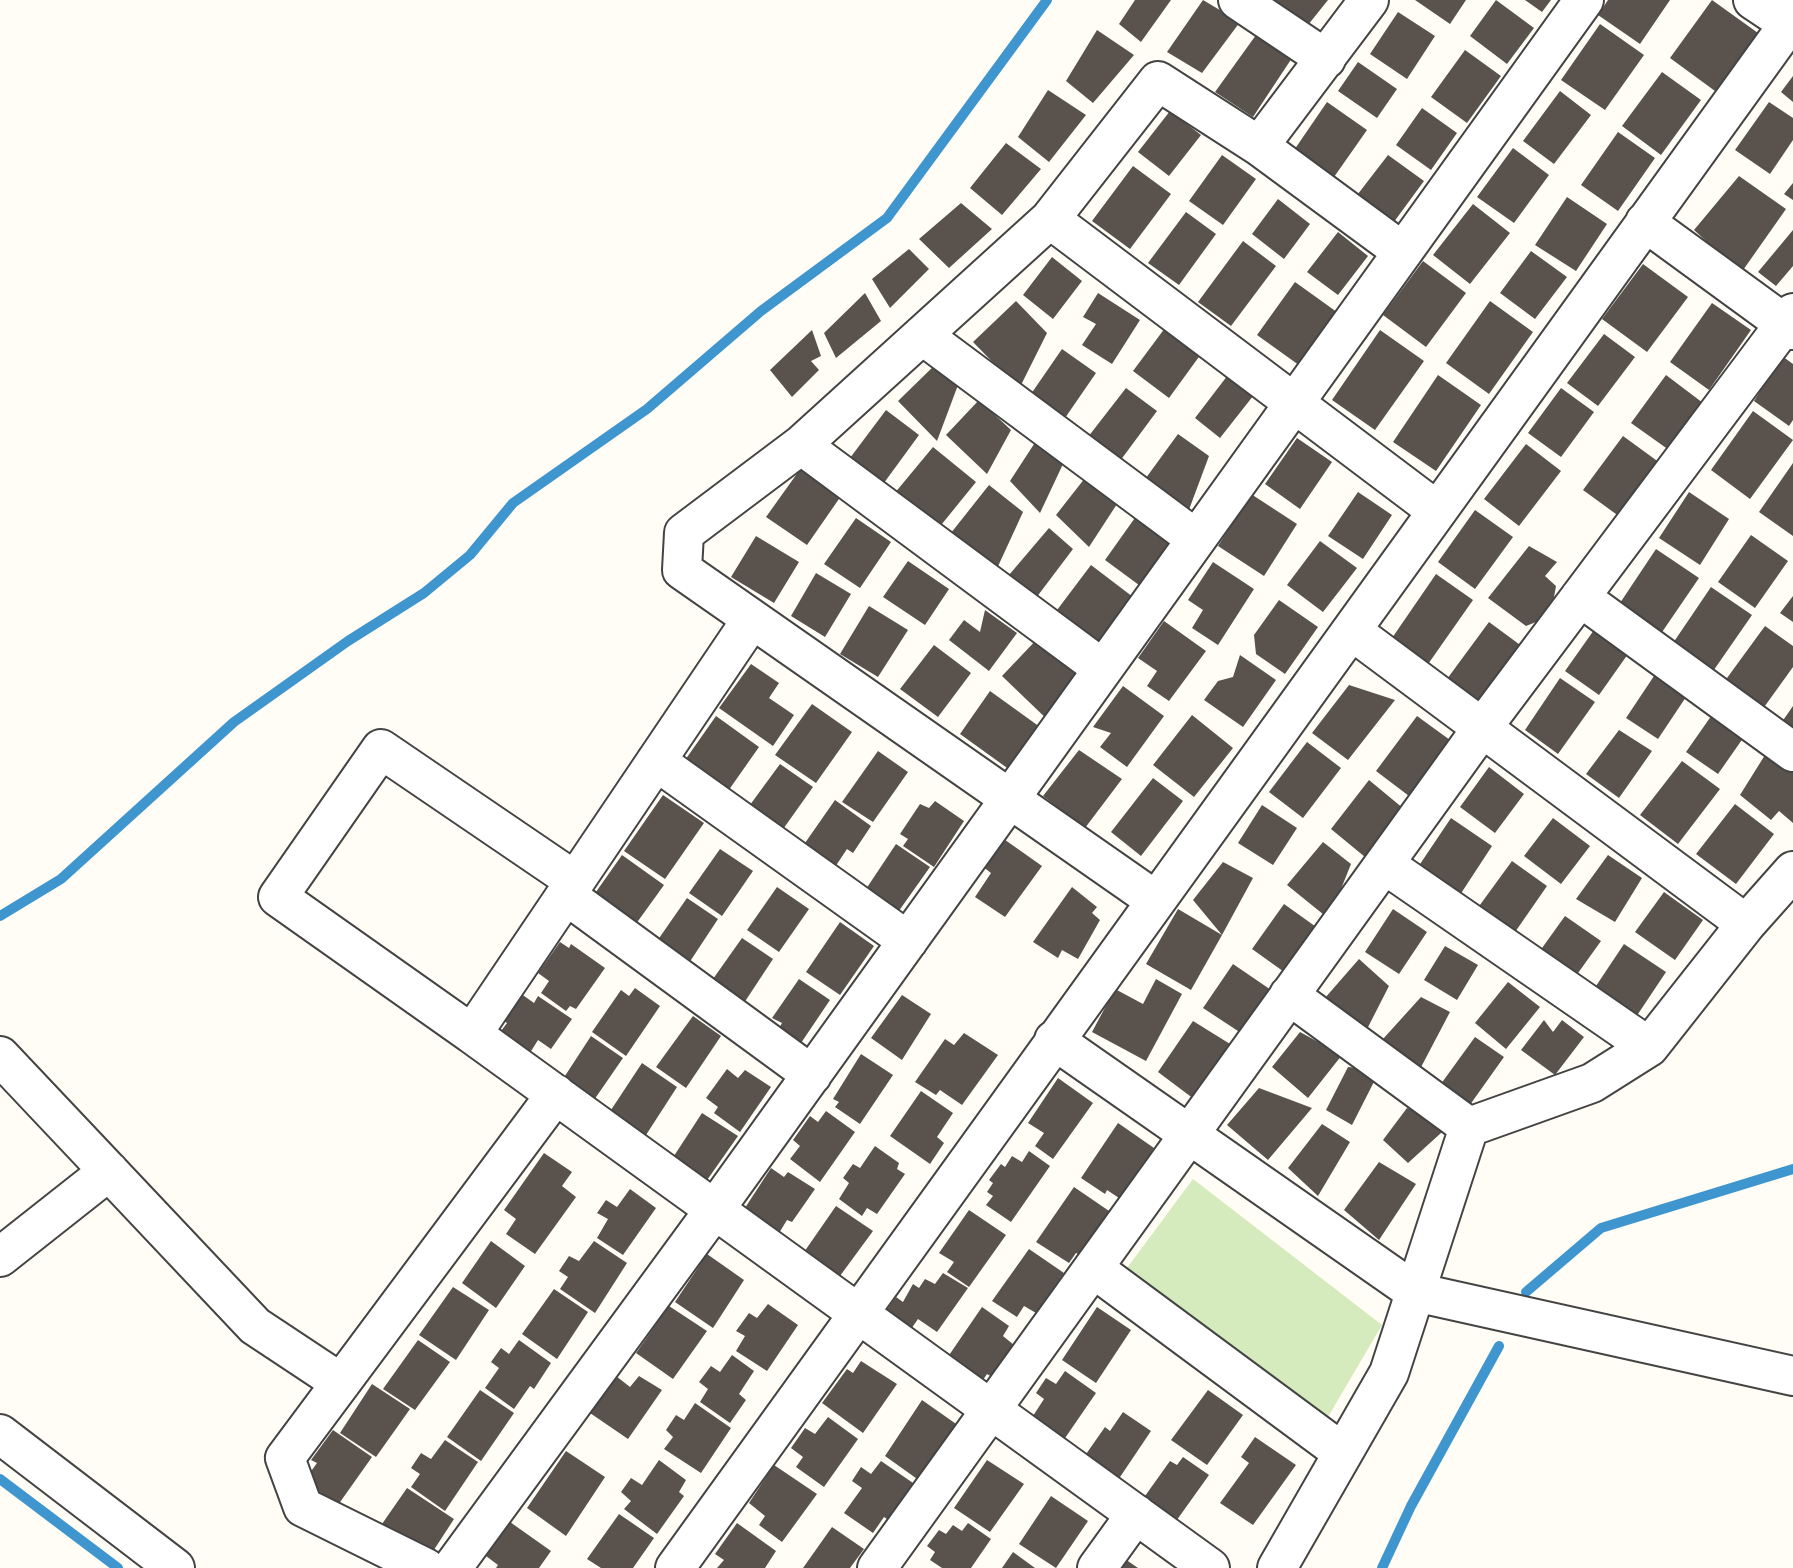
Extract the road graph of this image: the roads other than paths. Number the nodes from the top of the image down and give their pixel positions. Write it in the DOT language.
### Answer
graph roads {
  1 [pos="1238,0"];
  2 [pos="1369,0"];
  3 [pos="1584,0"];
  4 [pos="1753,0"];
  5 [pos="1791,21"];
  6 [pos="1326,59"];
  7 [pos="1259,146"];
  8 [pos="1050,219"];
  9 [pos="1645,222"];
  10 [pos="1403,252"];
  11 [pos="1790,322"];
  12 [pos="922,335"];
  13 [pos="1295,403"];
  14 [pos="801,445"];
  15 [pos="1436,510"];
  16 [pos="1196,540"];
  17 [pos="1580,597"];
  18 [pos="752,619"];
  19 [pos="1352,631"];
  20 [pos="1103,669"];
  21 [pos="1482,728"];
  22 [pos="1793,751"];
  23 [pos="656,761"];
  24 [pos="1010,799"];
  25 [pos="1384,864"];
  26 [pos="1793,872"];
  27 [pos="571,888"];
  28 [pos="1155,900"];
  29 [pos="1746,923"];
  30 [pos="908,941"];
  31 [pos="1289,995"];
  32 [pos="472,1034"];
  33 [pos="1054,1040"];
  34 [pos="1649,1047"];
  35 [pos="0,1056"];
  36 [pos="811,1075"];
  37 [pos="556,1094"];
  38 [pos="1469,1127"];
  39 [pos="1189,1134"];
  40 [pos="108,1171"];
  41 [pos="715,1209"];
  42 [pos="0,1256"];
  43 [pos="1093,1268"];
  44 [pos="1415,1292"];
  45 [pos="858,1313"];
  46 [pos="1793,1376"];
  47 [pos="341,1383"];
  48 [pos="991,1410"];
  49 [pos="0,1434"];
  50 [pos="1343,1453"];
  51 [pos="1136,1514"];
  52 [pos="175,1568"];
  53 [pos="426,1568"];
  54 [pos="452,1568"];
  55 [pos="675,1568"];
  56 [pos="877,1568"];
  57 [pos="1097,1568"];
  58 [pos="1210,1568"];
  59 [pos="1276,1568"];
  1 -- 6 [label="street"];
  2 -- 6 [label="street"];
  3 -- 10 [label="street"];
  4 -- 5 [label="street"];
  5 -- 9 [label="street"];
  6 -- 7 [label="street"];
  7 -- 8 [label="street"];
  7 -- 10 [label="street"];
  8 -- 12 [label="street"];
  8 -- 13 [label="street"];
  9 -- 11 [label="street"];
  9 -- 15 [label="street"];
  10 -- 13 [label="street"];
  11 -- 17 [label="street"];
  12 -- 14 [label="street"];
  12 -- 16 [label="street"];
  13 -- 15 [label="street"];
  13 -- 16 [label="street"];
  14 -- 18 [label="street"];
  14 -- 20 [label="street"];
  15 -- 19 [label="street"];
  16 -- 20 [label="street"];
  17 -- 21 [label="street"];
  17 -- 22 [label="street"];
  18 -- 23 [label="street"];
  18 -- 24 [label="street"];
  19 -- 21 [label="street"];
  19 -- 28 [label="street"];
  20 -- 24 [label="street"];
  21 -- 25 [label="street"];
  21 -- 29 [label="street"];
  23 -- 27 [label="street"];
  23 -- 30 [label="street"];
  24 -- 28 [label="street"];
  24 -- 30 [label="street"];
  25 -- 31 [label="street"];
  25 -- 34 [label="street"];
  26 -- 29 [label="street"];
  27 -- 32 [label="street"];
  27 -- 32 [label="street"];
  27 -- 36 [label="street"];
  28 -- 33 [label="street"];
  29 -- 34 [label="street"];
  30 -- 36 [label="street"];
  31 -- 38 [label="street"];
  31 -- 39 [label="street"];
  32 -- 37 [label="street"];
  33 -- 39 [label="street"];
  33 -- 45 [label="street"];
  34 -- 38 [label="street"];
  35 -- 40 [label="street"];
  36 -- 41 [label="street"];
  37 -- 41 [label="street"];
  37 -- 47 [label="street"];
  38 -- 44 [label="street"];
  39 -- 43 [label="street"];
  39 -- 44 [label="street"];
  40 -- 42 [label="street"];
  40 -- 47 [label="street"];
  41 -- 45 [label="street"];
  41 -- 54 [label="street"];
  43 -- 48 [label="street"];
  43 -- 50 [label="street"];
  44 -- 46 [label="street"];
  44 -- 50 [label="street"];
  45 -- 48 [label="street"];
  45 -- 55 [label="street"];
  47 -- 53 [label="street"];
  48 -- 51 [label="street"];
  48 -- 56 [label="street"];
  49 -- 52 [label="street"];
  50 -- 59 [label="street"];
  51 -- 57 [label="street"];
  51 -- 58 [label="street"];
}
